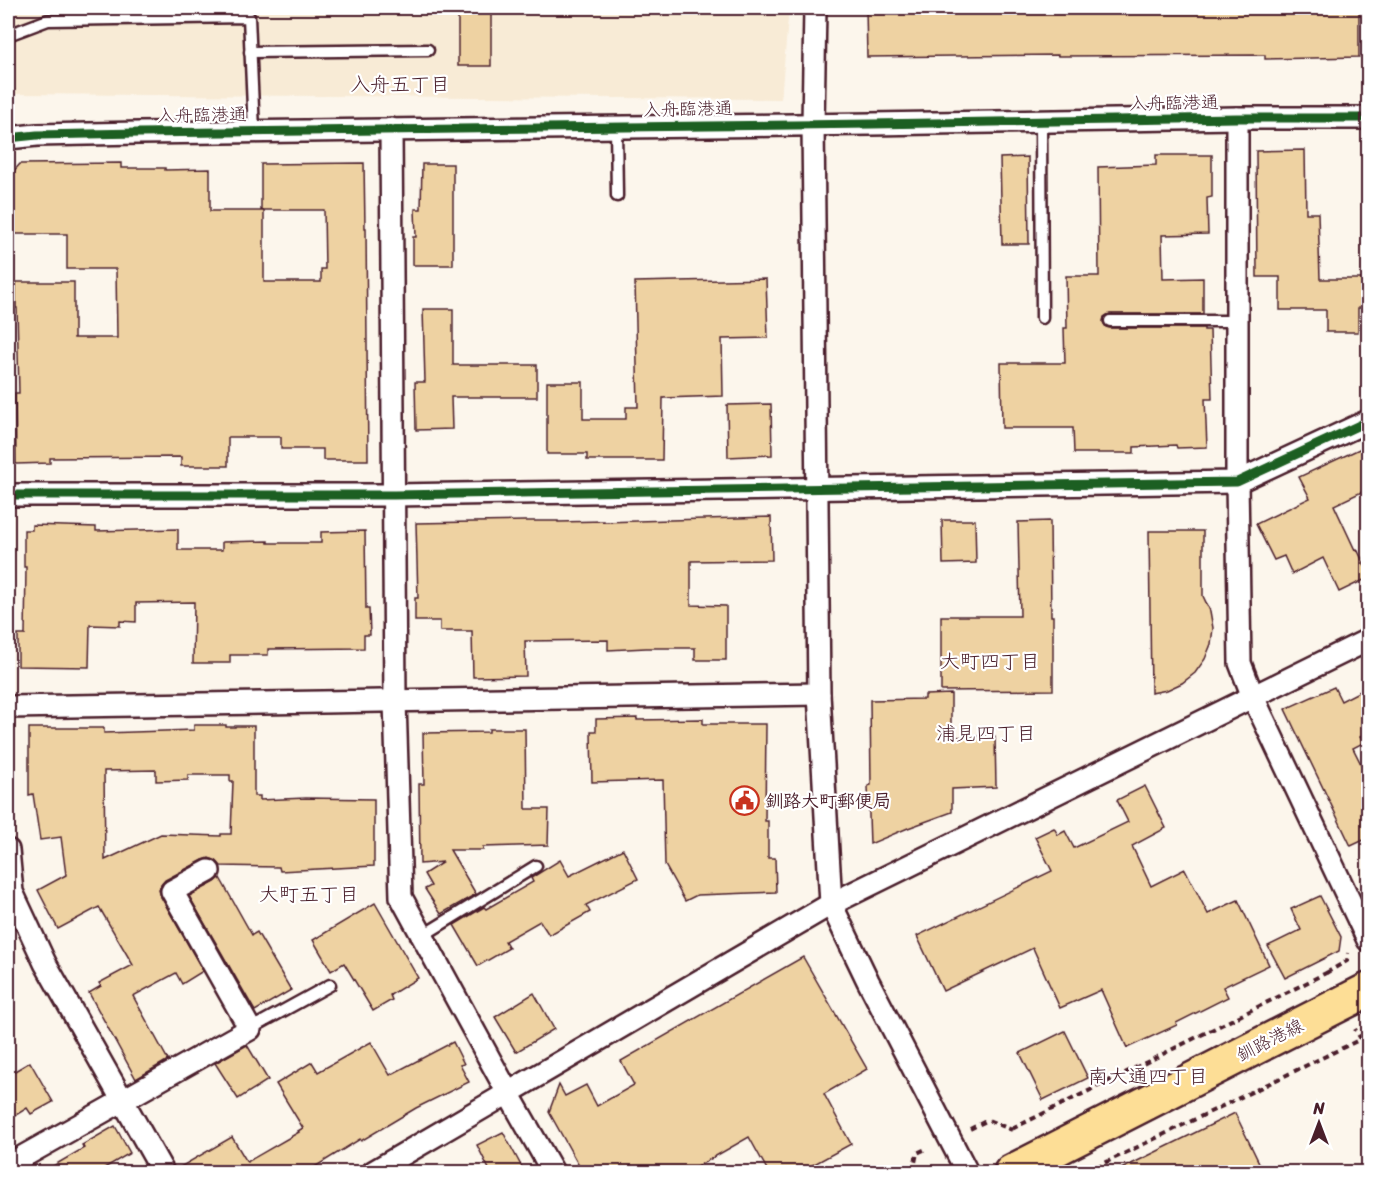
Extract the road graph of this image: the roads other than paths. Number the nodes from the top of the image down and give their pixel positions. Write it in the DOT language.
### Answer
graph roads {
  1 [pos="815,8"];
  2 [pos="249,12"];
  3 [pos="8,35"];
  4 [pos="428,50"];
  5 [pos="250,52"];
  6 [pos="1237,118"];
  7 [pos="1368,118"];
  8 [pos="1041,121"];
  9 [pos="813,124"];
  10 [pos="616,126"];
  11 [pos="392,129"];
  12 [pos="254,131"];
  13 [pos="8,138"];
  14 [pos="617,196"];
  15 [pos="1042,318"];
  16 [pos="1110,321"];
  17 [pos="1237,321"];
  18 [pos="1368,421"];
  19 [pos="1237,482"];
  20 [pos="816,489"];
  21 [pos="8,495"];
  22 [pos="393,495"];
  23 [pos="1368,640"];
  24 [pos="819,694"];
  25 [pos="1253,697"];
  26 [pos="394,702"];
  27 [pos="8,707"];
  28 [pos="8,850"];
  29 [pos="536,866"];
  30 [pos="209,871"];
  31 [pos="10,894"];
  32 [pos="831,904"];
  33 [pos="422,936"];
  34 [pos="1368,940"];
  35 [pos="330,985"];
  36 [pos="1356,997"];
  37 [pos="250,1029"];
  38 [pos="508,1093"];
  39 [pos="123,1102"];
  40 [pos="8,1165"];
  41 [pos="163,1173"];
  42 [pos="373,1173"];
  43 [pos="553,1173"];
  44 [pos="967,1173"];
  45 [pos="1011,1173"];
  1 -- 9 [label="street"];
  2 -- 3 [label="lane"];
  2 -- 5 [label="lane"];
  4 -- 5 [label="lane"];
  5 -- 12 [label="lane"];
  6 -- 7 [label="street, 入舟臨港通"];
  6 -- 8 [label="street, 入舟臨港通"];
  6 -- 17 [label="street"];
  8 -- 9 [label="street, 入舟臨港通"];
  8 -- 15 [label="lane"];
  9 -- 10 [label="street, 入舟臨港通"];
  9 -- 20 [label="street"];
  10 -- 11 [label="street, 入舟臨港通"];
  10 -- 14 [label="lane"];
  11 -- 12 [label="street, 入舟臨港通"];
  11 -- 22 [label="street"];
  12 -- 13 [label="street, 入舟臨港通"];
  16 -- 17 [label="lane"];
  17 -- 19 [label="street"];
  18 -- 19 [label="street"];
  19 -- 20 [label="street"];
  19 -- 25 [label="street"];
  20 -- 22 [label="street"];
  20 -- 24 [label="street"];
  21 -- 22 [label="street"];
  22 -- 26 [label="street"];
  23 -- 25 [label="street"];
  24 -- 26 [label="street"];
  24 -- 32 [label="street"];
  25 -- 32 [label="street"];
  25 -- 34 [label="street"];
  26 -- 27 [label="street"];
  26 -- 33 [label="street"];
  28 -- 31 [label="street"];
  29 -- 33 [label="lane"];
  30 -- 37 [label="street"];
  31 -- 39 [label="street"];
  32 -- 38 [label="street"];
  32 -- 44 [label="street"];
  33 -- 38 [label="street"];
  35 -- 37 [label="lane"];
  36 -- 45 [label="main road, 釧路港線"];
  37 -- 39 [label="street"];
  38 -- 42 [label="street"];
  38 -- 43 [label="street"];
  39 -- 40 [label="street"];
  39 -- 41 [label="street"];
}
